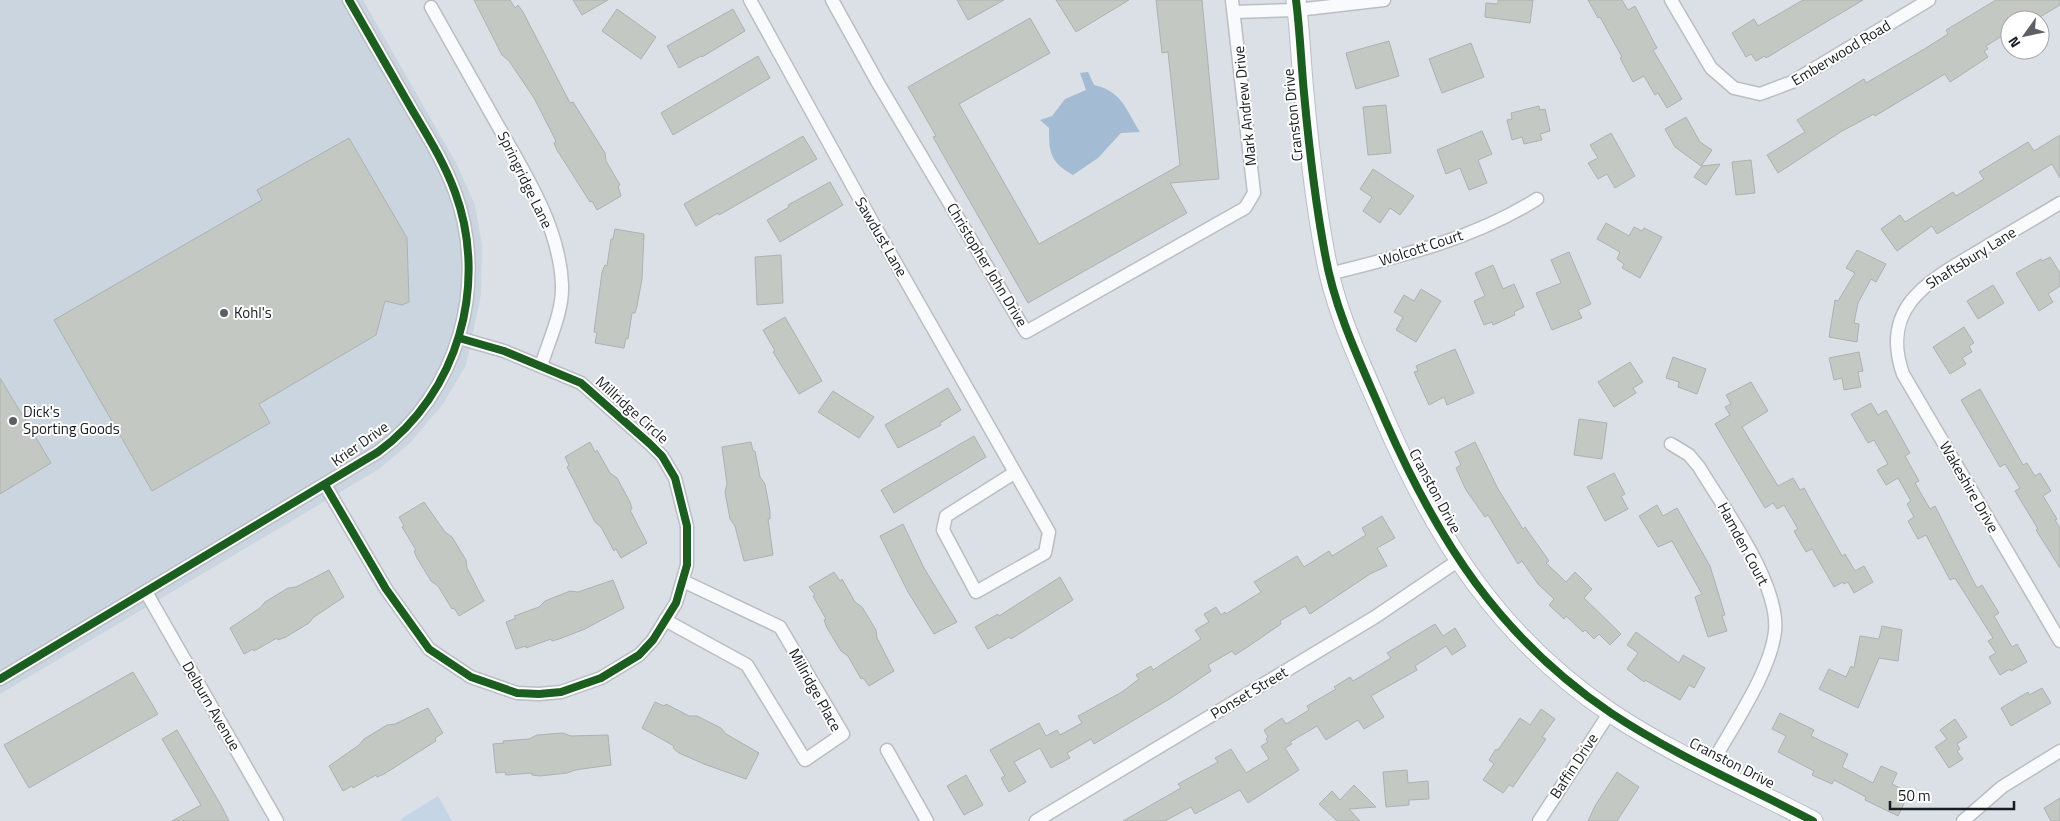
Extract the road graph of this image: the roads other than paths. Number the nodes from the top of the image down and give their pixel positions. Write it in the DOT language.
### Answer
graph roads {
  1 [pos="349,0"];
  2 [pos="750,0"];
  3 [pos="832,0"];
  4 [pos="1384,0"];
  5 [pos="1671,0"];
  6 [pos="1929,0"];
  7 [pos="1296,5"];
  8 [pos="1233,6"];
  9 [pos="431,7"];
  10 [pos="1537,199"];
  11 [pos="1251,200"];
  12 [pos="2060,203"];
  13 [pos="1329,274"];
  14 [pos="1898,327"];
  15 [pos="459,338"];
  16 [pos="541,366"];
  17 [pos="1671,444"];
  18 [pos="1014,473"];
  19 [pos="325,485"];
  20 [pos="1458,560"];
  21 [pos="683,580"];
  22 [pos="146,592"];
  23 [pos="666,620"];
  24 [pos="2060,641"];
  25 [pos="0,679"];
  26 [pos="1610,712"];
  27 [pos="887,750"];
  28 [pos="2060,751"];
  29 [pos="1710,767"];
  30 [pos="277,821"];
  31 [pos="927,821"];
  32 [pos="1036,821"];
  33 [pos="1539,821"];
  34 [pos="1813,821"];
  35 [pos="1963,821"];
  1 -- 15 [label="street, Krier Drive"];
  2 -- 18 [label="street, Sawdust Lane"];
  3 -- 11 [label="street, Christopher John Drive"];
  4 -- 7 [label="street, Mark Andrew Drive"];
  5 -- 6 [label="street, Emberwood Road"];
  7 -- 8 [label="street, Mark Andrew Drive"];
  7 -- 13 [label="street, Cranston Drive"];
  8 -- 11 [label="street, Mark Andrew Drive"];
  9 -- 16 [label="street, Springridge Lane"];
  10 -- 13 [label="street, Wolcott Court"];
  12 -- 14 [label="street, Shaftsbury Lane"];
  13 -- 20 [label="street, Cranston Drive"];
  14 -- 24 [label="street, Wakeshire Drive"];
  15 -- 16 [label="street, Millridge Circle"];
  15 -- 19 [label="street, Krier Drive"];
  16 -- 21 [label="street, Millridge Circle"];
  17 -- 29 [label="street, Hamden Court"];
  18 -- 18 [label="street, Sawdust Lane"];
  19 -- 22 [label="street, Krier Drive"];
  19 -- 23 [label="street, Millridge Circle"];
  20 -- 26 [label="street, Cranston Drive"];
  20 -- 32 [label="street, Ponset Street"];
  21 -- 23 [label="street, Millridge Circle"];
  21 -- 23 [label="street, Millridge Place"];
  22 -- 25 [label="street, Krier Drive"];
  22 -- 30 [label="street, Delburn Avenue"];
  26 -- 29 [label="street, Cranston Drive"];
  26 -- 33 [label="street, Baffin Drive"];
  27 -- 31 [label="street"];
  28 -- 35 [label="street"];
  29 -- 34 [label="street, Cranston Drive"];
}
